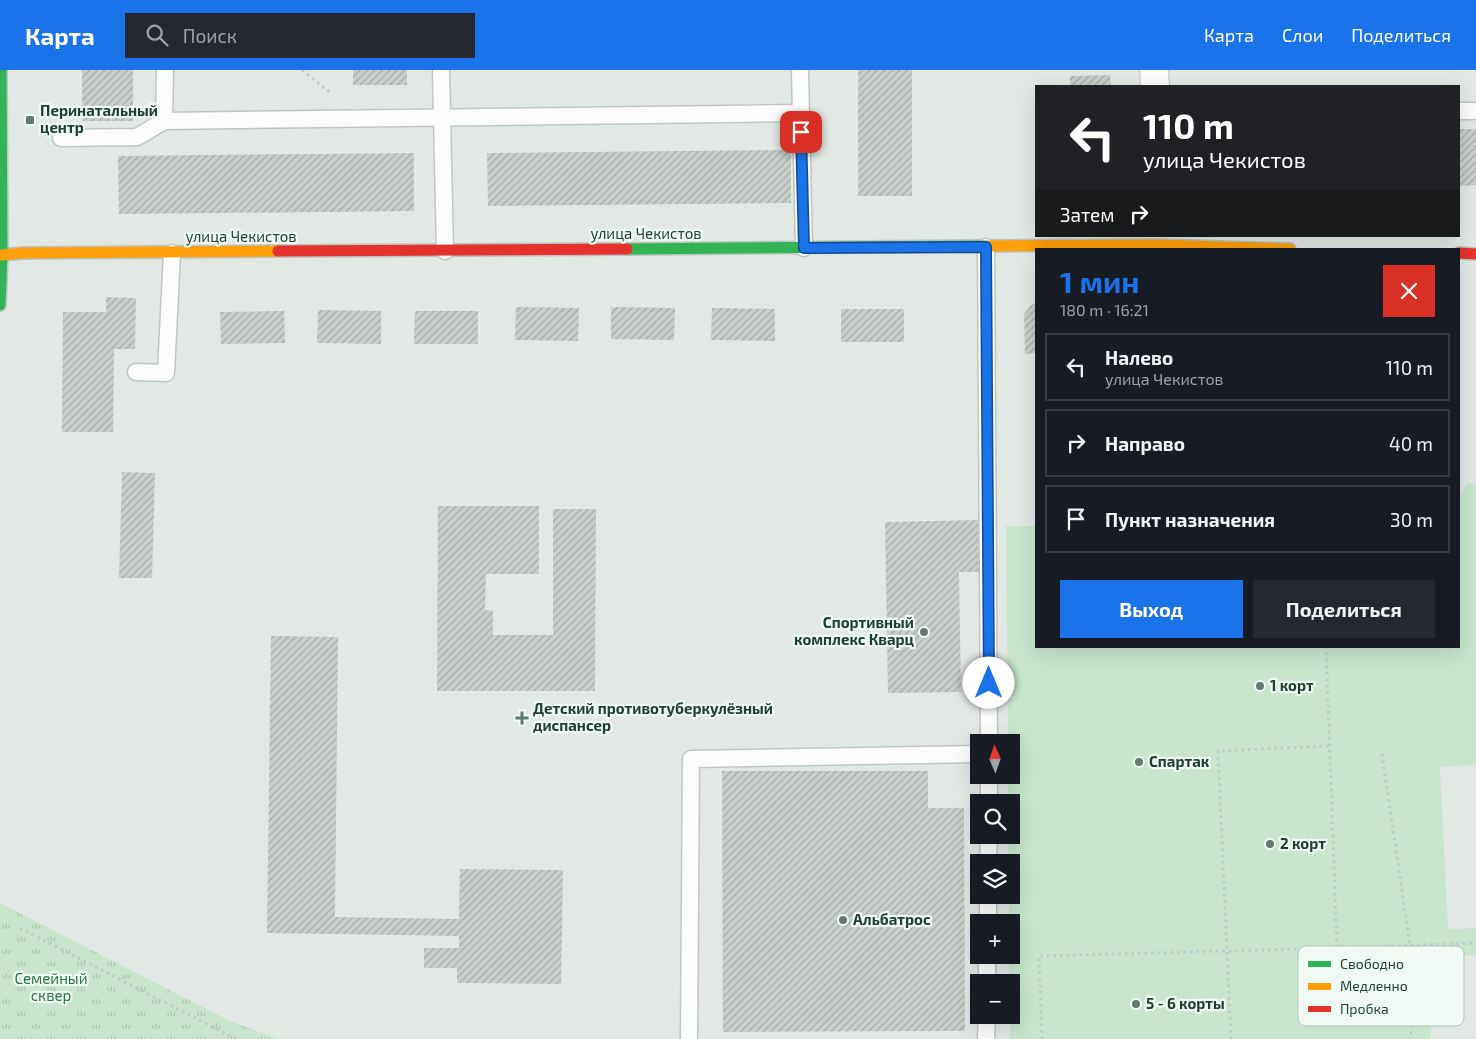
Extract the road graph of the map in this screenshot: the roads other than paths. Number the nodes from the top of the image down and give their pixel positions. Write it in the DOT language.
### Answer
graph roads {
  1 [pos="1,70"];
  2 [pos="165,70"];
  3 [pos="441,70"];
  4 [pos="800,70"];
  5 [pos="1154,70"];
  6 [pos="1155,85"];
  7 [pos="1460,111"];
  8 [pos="1476,111"];
  9 [pos="801,112"];
  10 [pos="442,117"];
  11 [pos="164,121"];
  12 [pos="60,138"];
  13 [pos="0,204"];
  14 [pos="1158,241"];
  15 [pos="986,247"];
  16 [pos="804,248"];
  17 [pos="1274,248"];
  18 [pos="446,251"];
  19 [pos="172,253"];
  20 [pos="1460,254"];
  21 [pos="1476,254"];
  22 [pos="2,255"];
  23 [pos="0,305"];
  24 [pos="136,372"];
  25 [pos="989,734"];
  26 [pos="970,754"];
  27 [pos="987,1024"];
  28 [pos="689,1039"];
  29 [pos="986,1039"];
  1 -- 13 [label="street"];
  2 -- 11 [label="lane"];
  3 -- 10 [label="lane"];
  4 -- 9 [label="lane"];
  5 -- 6 [label="street"];
  7 -- 8 [label="lane"];
  9 -- 10 [label="lane"];
  9 -- 16 [label="lane"];
  10 -- 11 [label="lane"];
  10 -- 18 [label="lane"];
  11 -- 12 [label="lane"];
  13 -- 22 [label="street"];
  14 -- 15 [label="street, улица Чекистов"];
  14 -- 17 [label="street, улица Чекистов"];
  15 -- 16 [label="street, улица Чекистов"];
  15 -- 25 [label="lane"];
  16 -- 18 [label="street, улица Чекистов"];
  18 -- 19 [label="street, улица Чекистов"];
  19 -- 22 [label="street, улица Чекистов"];
  19 -- 24 [label="lane"];
  20 -- 21 [label="street"];
  22 -- 23 [label="street"];
  26 -- 28 [label="lane"];
  27 -- 29 [label="lane"];
}
